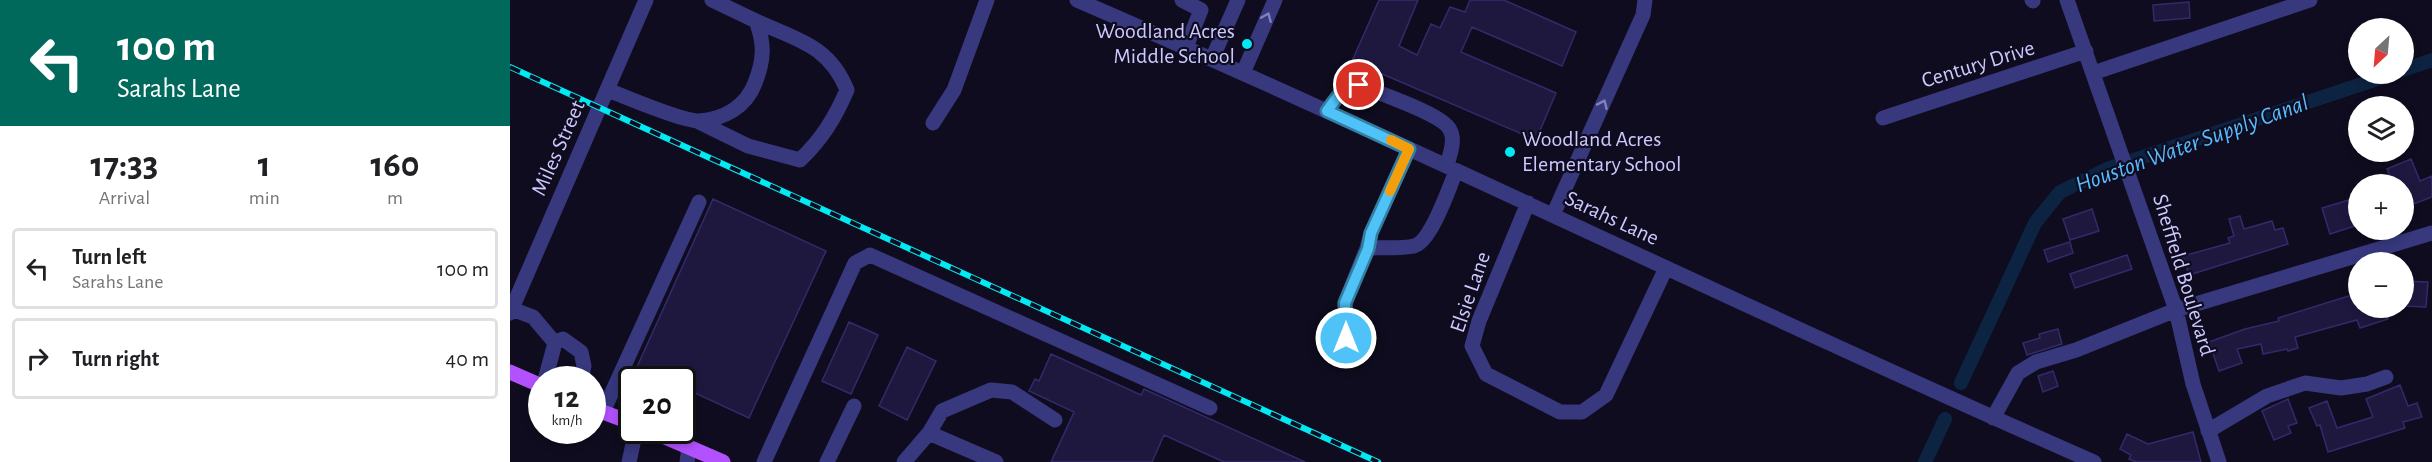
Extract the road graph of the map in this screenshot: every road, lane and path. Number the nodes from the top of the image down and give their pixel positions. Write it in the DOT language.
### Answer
graph roads {
  1 [pos="646,0"];
  2 [pos="712,0"];
  3 [pos="987,0"];
  4 [pos="1077,0"];
  5 [pos="1182,0"];
  6 [pos="1238,0"];
  7 [pos="1275,0"];
  8 [pos="1645,0"];
  9 [pos="2067,0"];
  10 [pos="2310,0"];
  11 [pos="1202,5"];
  12 [pos="756,21"];
  13 [pos="1186,47"];
  14 [pos="2086,51"];
  15 [pos="1212,59"];
  16 [pos="1244,73"];
  17 [pos="2093,73"];
  18 [pos="608,90"];
  19 [pos="1327,111"];
  20 [pos="1883,118"];
  21 [pos="697,121"];
  22 [pos="933,123"];
  23 [pos="1409,149"];
  24 [pos="1451,169"];
  25 [pos="699,202"];
  26 [pos="1528,203"];
  27 [pos="1553,215"];
  28 [pos="2431,234"];
  29 [pos="1368,249"];
  30 [pos="1666,268"];
  31 [pos="2176,310"];
  32 [pos="511,311"];
  33 [pos="1346,338"];
  34 [pos="555,344"];
  35 [pos="549,366"];
  36 [pos="584,366"];
  37 [pos="510,372"];
  38 [pos="2386,378"];
  39 [pos="528,380"];
  40 [pos="606,394"];
  41 [pos="854,406"];
  42 [pos="1210,408"];
  43 [pos="1993,418"];
  44 [pos="1054,420"];
  45 [pos="2208,431"];
  46 [pos="929,433"];
  47 [pos="633,444"];
  48 [pos="672,444"];
  49 [pos="688,454"];
  50 [pos="629,462"];
  51 [pos="723,462"];
  52 [pos="764,462"];
  53 [pos="827,462"];
  54 [pos="904,462"];
  55 [pos="996,462"];
  56 [pos="2094,462"];
  57 [pos="2218,462"];
  1 -- 18 [label="street, Miles Street"];
  2 -- 12 [label="street"];
  3 -- 22 [label="street"];
  4 -- 13 [label="street, Sarahs Lane"];
  5 -- 11 [label="street"];
  6 -- 15 [label="street"];
  16 -- 7 [label="street, one-way"];
  27 -- 8 [label="street, one-way"];
  9 -- 14 [label="street, Sheffield Boulevard"];
  10 -- 17 [label="street"];
  11 -- 13 [label="street"];
  12 -- 21 [label="street"];
  12 -- 21 [label="street"];
  13 -- 15 [label="street, Sarahs Lane"];
  14 -- 17 [label="street, Sheffield Boulevard"];
  14 -- 20 [label="street, Century Drive"];
  15 -- 16 [label="street, Sarahs Lane"];
  16 -- 19 [label="street, Sarahs Lane"];
  17 -- 31 [label="street, Sheffield Boulevard"];
  18 -- 21 [label="street"];
  18 -- 32 [label="street, Miles Street"];
  19 -- 23 [label="street, Sarahs Lane"];
  19 -- 24 [label="street"];
  23 -- 24 [label="street, Sarahs Lane"];
  23 -- 29 [label="street"];
  24 -- 26 [label="street, Sarahs Lane"];
  24 -- 29 [label="street"];
  25 -- 40 [label="street"];
  26 -- 27 [label="street, Sarahs Lane"];
  26 -- 30 [label="street, Elsie Lane"];
  27 -- 30 [label="street, Sarahs Lane"];
  28 -- 31 [label="street"];
  29 -- 33 [label="street"];
  30 -- 43 [label="street, Sarahs Lane"];
  31 -- 43 [label="street"];
  31 -- 45 [label="street, Sheffield Boulevard"];
  32 -- 34 [label="street"];
  34 -- 35 [label="street"];
  34 -- 36 [label="street"];
  37 -- 39 [label="main road"];
  38 -- 45 [label="street"];
  41 -- 53 [label="street"];
  42 -- 52 [label="street"];
  43 -- 56 [label="street, Sarahs Lane"];
  44 -- 46 [label="street"];
  45 -- 57 [label="street, Sheffield Boulevard"];
  46 -- 54 [label="street"];
  46 -- 55 [label="street"];
  47 -- 50 [label="street"];
  48 -- 49 [label="main road"];
  49 -- 51 [label="main road"];
}
